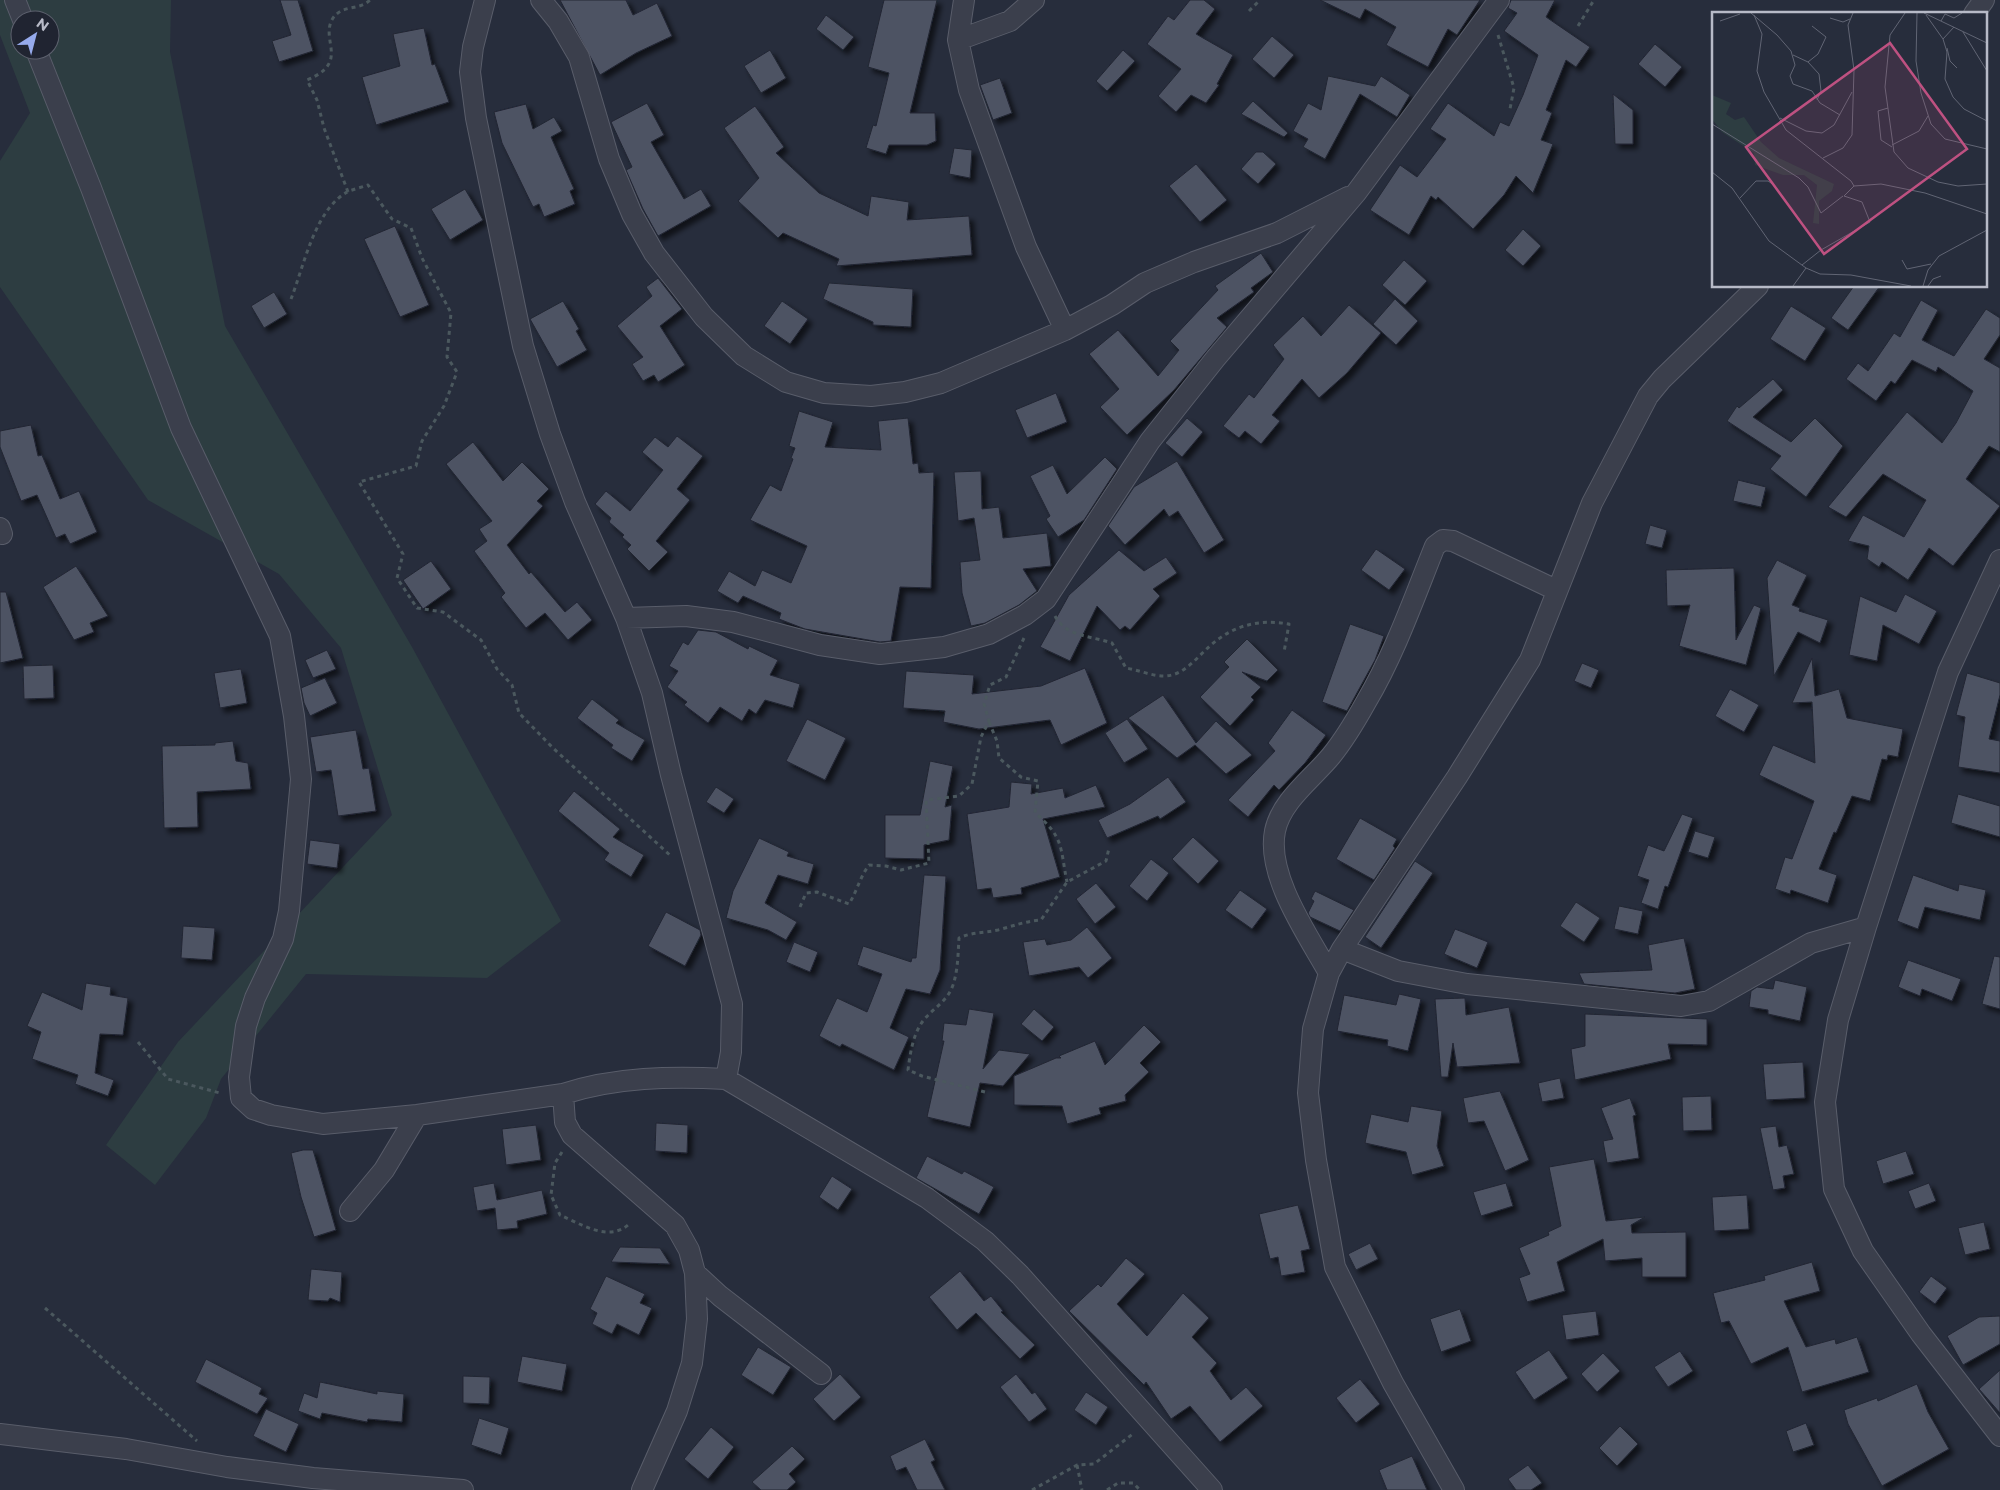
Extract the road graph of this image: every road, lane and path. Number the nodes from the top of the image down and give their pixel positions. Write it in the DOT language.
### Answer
graph roads {
  1 [pos="370,0"];
  2 [pos="485,0"];
  3 [pos="541,0"];
  4 [pos="964,0"];
  5 [pos="1034,0"];
  6 [pos="1260,0"];
  7 [pos="1594,0"];
  8 [pos="1984,0"];
  9 [pos="1495,6"];
  10 [pos="1249,11"];
  11 [pos="1975,12"];
  12 [pos="1578,26"];
  13 [pos="958,40"];
  14 [pos="40,60"];
  15 [pos="1510,109"];
  16 [pos="348,192"];
  17 [pos="1356,193"];
  18 [pos="1756,288"];
  19 [pos="291,299"];
  20 [pos="1065,330"];
  21 [pos="2000,560"];
  22 [pos="1556,590"];
  23 [pos="1046,599"];
  24 [pos="626,618"];
  25 [pos="1028,632"];
  26 [pos="1284,652"];
  27 [pos="989,721"];
  28 [pos="1109,848"];
  29 [pos="700,882"];
  30 [pos="1067,882"];
  31 [pos="800,907"];
  32 [pos="1866,927"];
  33 [pos="1342,949"];
  34 [pos="1329,973"];
  35 [pos="138,1042"];
  36 [pos="726,1079"];
  37 [pos="985,1092"];
  38 [pos="563,1094"];
  39 [pos="241,1098"];
  40 [pos="417,1115"];
  41 [pos="572,1134"];
  42 [pos="350,1211"];
  43 [pos="628,1225"];
  44 [pos="695,1273"];
  45 [pos="45,1308"];
  46 [pos="821,1374"];
  47 [pos="1149,1421"];
  48 [pos="0,1434"];
  49 [pos="2000,1436"];
  50 [pos="198,1442"];
  51 [pos="1077,1465"];
  52 [pos="463,1490"];
  53 [pos="642,1490"];
  54 [pos="1032,1490"];
  55 [pos="1082,1490"];
  56 [pos="1107,1490"];
  57 [pos="1140,1490"];
  58 [pos="1212,1490"];
  59 [pos="1454,1490"];
  1 -- 16 [label="path"];
  2 -- 24 [label="street"];
  3 -- 20 [label="street"];
  4 -- 13 [label="street"];
  5 -- 13 [label="street"];
  6 -- 10 [label="path"];
  7 -- 12 [label="path"];
  8 -- 11 [label="street"];
  9 -- 15 [label="path"];
  9 -- 17 [label="street"];
  13 -- 20 [label="street"];
  14 -- 39 [label="street"];
  16 -- 19 [label="path"];
  16 -- 29 [label="path"];
  17 -- 20 [label="street"];
  17 -- 23 [label="street"];
  18 -- 22 [label="street"];
  21 -- 32 [label="street"];
  22 -- 33 [label="street"];
  22 -- 34 [label="street"];
  23 -- 24 [label="street"];
  23 -- 26 [label="path"];
  24 -- 29 [label="street"];
  25 -- 27 [label="path"];
  27 -- 30 [label="path"];
  27 -- 31 [label="path"];
  28 -- 30 [label="path"];
  29 -- 36 [label="street"];
  30 -- 37 [label="path"];
  32 -- 33 [label="street"];
  32 -- 49 [label="street"];
  33 -- 34 [label="street"];
  34 -- 59 [label="street"];
  35 -- 39 [label="path"];
  36 -- 38 [label="street"];
  36 -- 47 [label="street"];
  38 -- 40 [label="street"];
  38 -- 41 [label="street"];
  39 -- 40 [label="street"];
  40 -- 42 [label="street"];
  41 -- 43 [label="path"];
  41 -- 44 [label="street"];
  44 -- 46 [label="street"];
  44 -- 53 [label="street"];
  45 -- 50 [label="path"];
  47 -- 51 [label="path"];
  47 -- 58 [label="street"];
  48 -- 52 [label="street"];
  51 -- 54 [label="path"];
  51 -- 55 [label="path"];
  56 -- 57 [label="path"];
}
